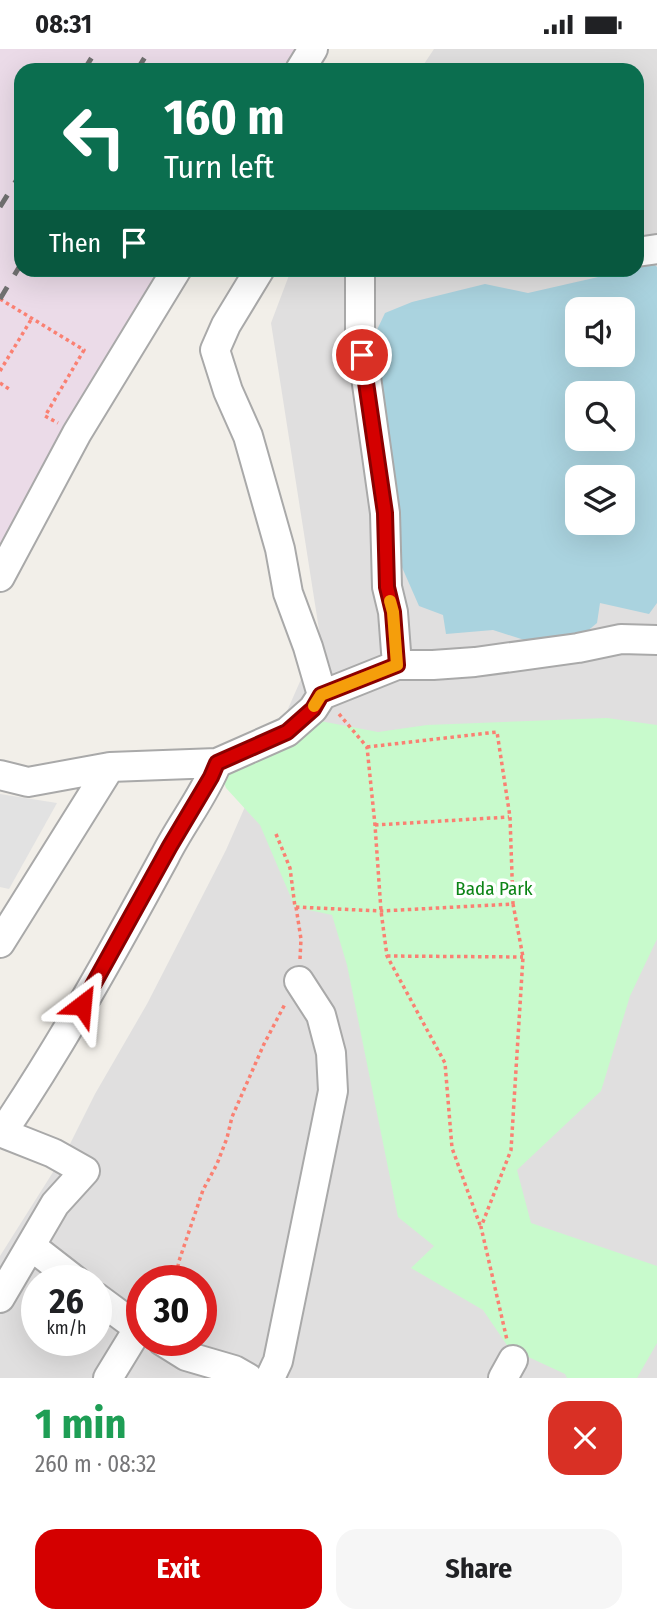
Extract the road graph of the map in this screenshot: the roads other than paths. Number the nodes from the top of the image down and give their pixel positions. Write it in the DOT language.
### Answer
graph roads {
  1 [pos="172,277"];
  2 [pos="255,277"];
  3 [pos="360,277"];
  4 [pos="0,577"];
  5 [pos="657,640"];
  6 [pos="397,665"];
  7 [pos="321,695"];
  8 [pos="217,763"];
  9 [pos="110,767"];
  10 [pos="0,775"];
  11 [pos="4,928"];
  12 [pos="299,981"];
  13 [pos="1,1133"];
  14 [pos="31,1246"];
  15 [pos="55,1265"];
  16 [pos="0,1298"];
  17 [pos="127,1356"];
  18 [pos="186,1356"];
  19 [pos="108,1378"];
  20 [pos="248,1378"];
  21 [pos="270,1378"];
  1 -- 4 [label="street"];
  2 -- 7 [label="street"];
  3 -- 6 [label="street"];
  5 -- 6 [label="street"];
  6 -- 7 [label="street"];
  7 -- 8 [label="street"];
  8 -- 9 [label="street"];
  8 -- 13 [label="street"];
  9 -- 10 [label="street"];
  9 -- 11 [label="street"];
  12 -- 21 [label="street"];
  13 -- 14 [label="street"];
  14 -- 15 [label="street"];
  14 -- 16 [label="street"];
  17 -- 19 [label="street"];
  18 -- 20 [label="street"];
}
